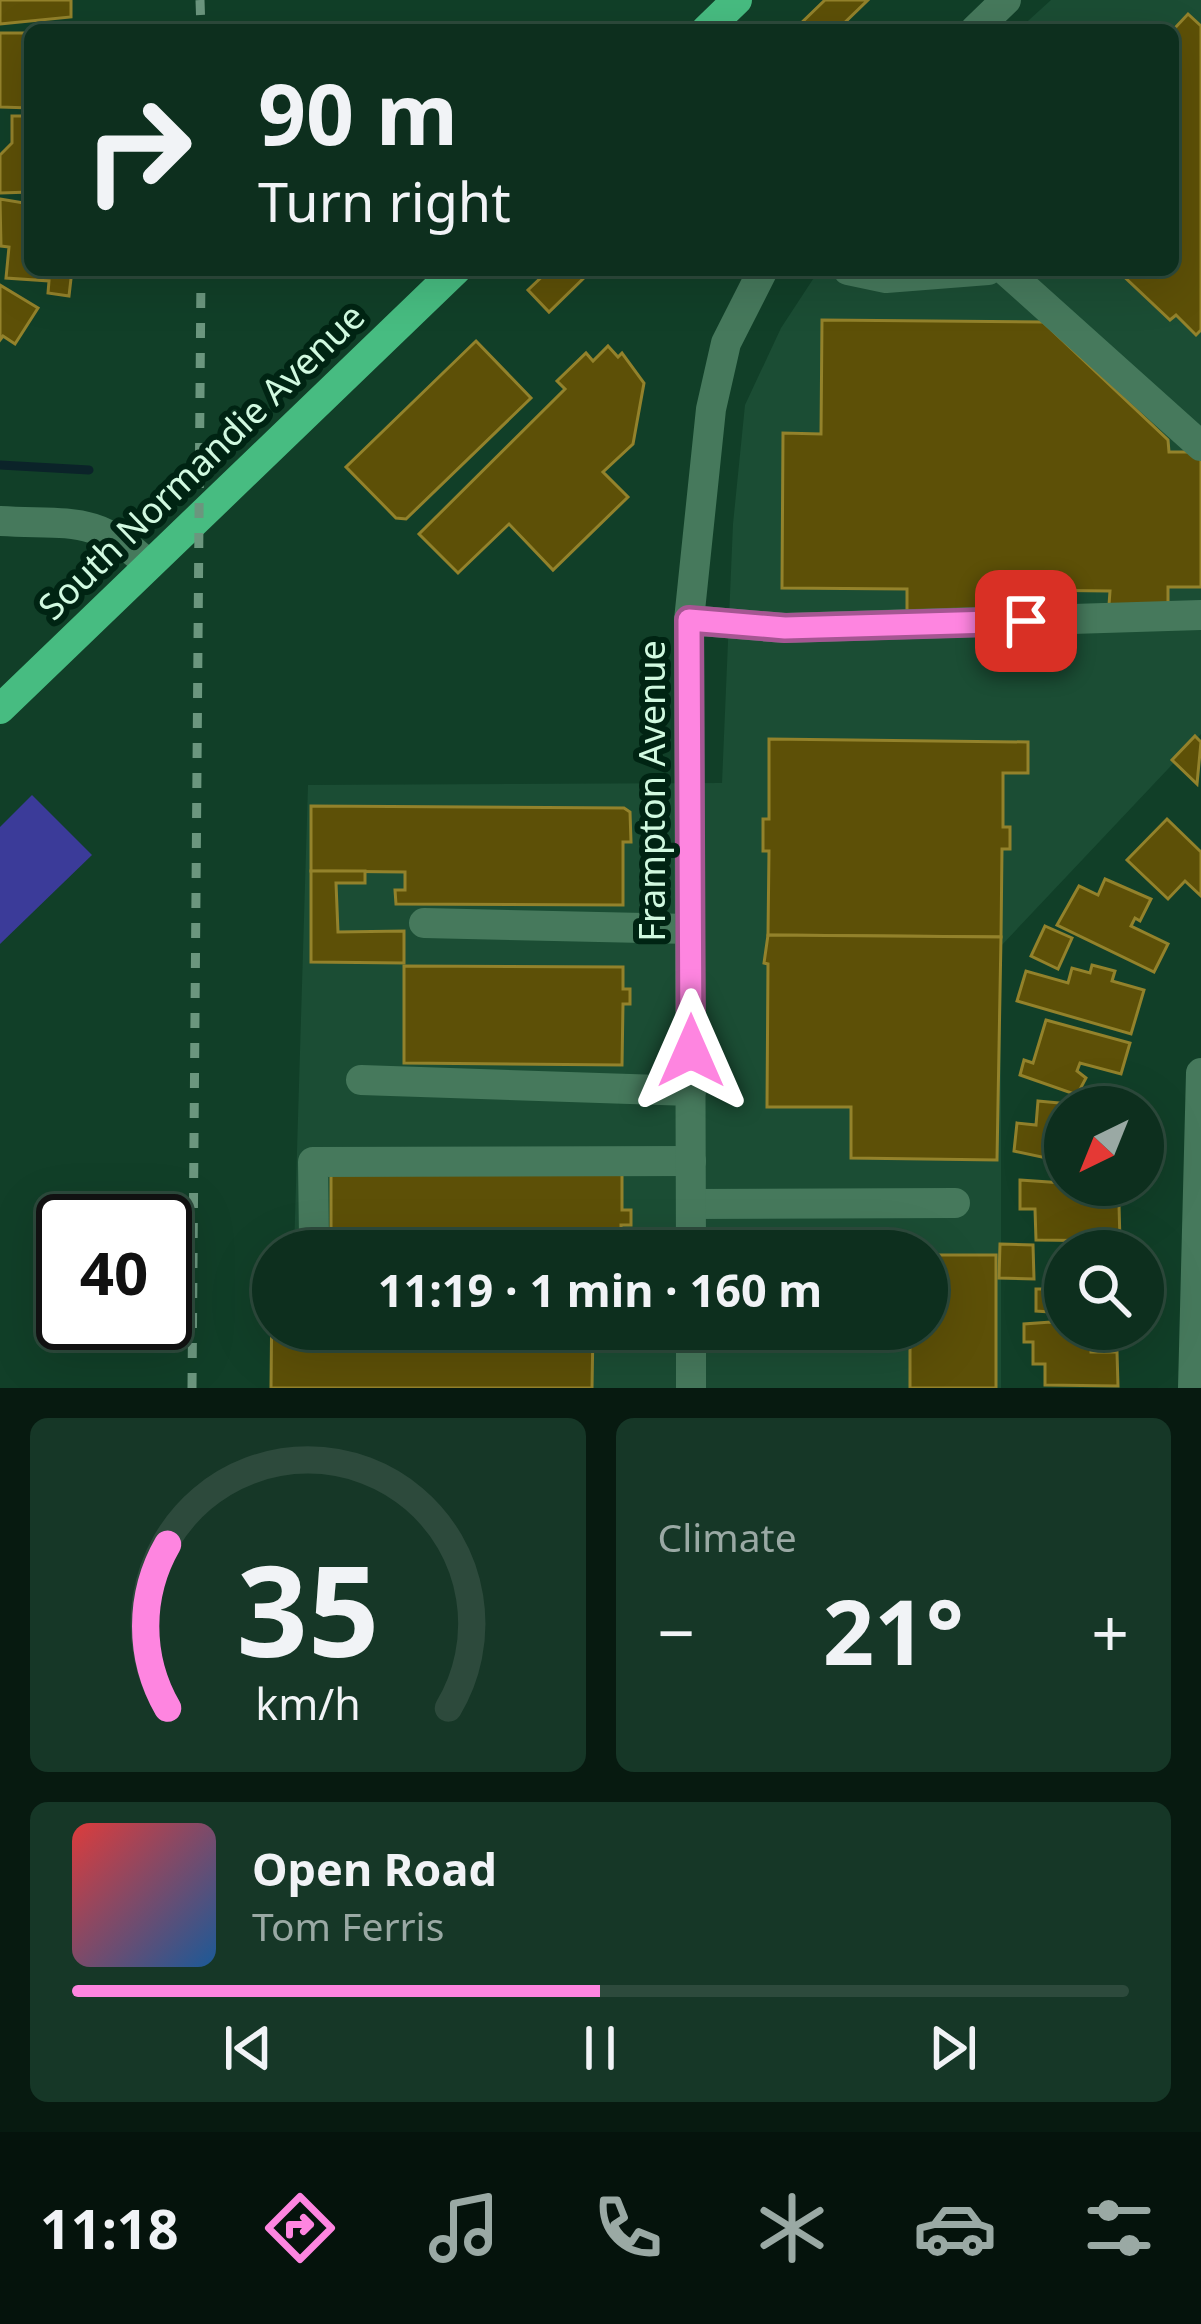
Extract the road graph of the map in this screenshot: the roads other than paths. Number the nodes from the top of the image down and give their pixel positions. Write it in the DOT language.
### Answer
graph roads {
  1 [pos="736,0"];
  2 [pos="1006,0"];
  3 [pos="712,24"];
  4 [pos="981,24"];
  5 [pos="450,276"];
  6 [pos="760,276"];
  7 [pos="876,276"];
  8 [pos="912,276"];
  9 [pos="1011,276"];
  10 [pos="1201,446"];
  11 [pos="0,521"];
  12 [pos="149,565"];
  13 [pos="1201,615"];
  14 [pos="689,620"];
  15 [pos="0,709"];
  16 [pos="424,923"];
  17 [pos="690,929"];
  18 [pos="1201,1073"];
  19 [pos="361,1080"];
  20 [pos="691,1091"];
  21 [pos="691,1161"];
  22 [pos="955,1203"];
  23 [pos="691,1204"];
  24 [pos="314,1230"];
  25 [pos="691,1230"];
  26 [pos="691,1350"];
  27 [pos="692,1388"];
  28 [pos="1193,1388"];
  1 -- 3 [label="main road"];
  2 -- 4 [label="street"];
  5 -- 12 [label="main road, South Normandie Avenue"];
  6 -- 14 [label="street, Frampton Avenue"];
  7 -- 8 [label="street"];
  9 -- 10 [label="street"];
  11 -- 12 [label="street"];
  12 -- 15 [label="main road, South Normandie Avenue"];
  13 -- 14 [label="street"];
  14 -- 17 [label="street, Frampton Avenue"];
  16 -- 17 [label="street"];
  17 -- 20 [label="street, Frampton Avenue"];
  18 -- 28 [label="street"];
  19 -- 20 [label="street"];
  20 -- 21 [label="street, Frampton Avenue"];
  21 -- 23 [label="street, Frampton Avenue"];
  21 -- 24 [label="street"];
  22 -- 23 [label="street"];
  23 -- 25 [label="street, Frampton Avenue"];
  26 -- 27 [label="street"];
}
